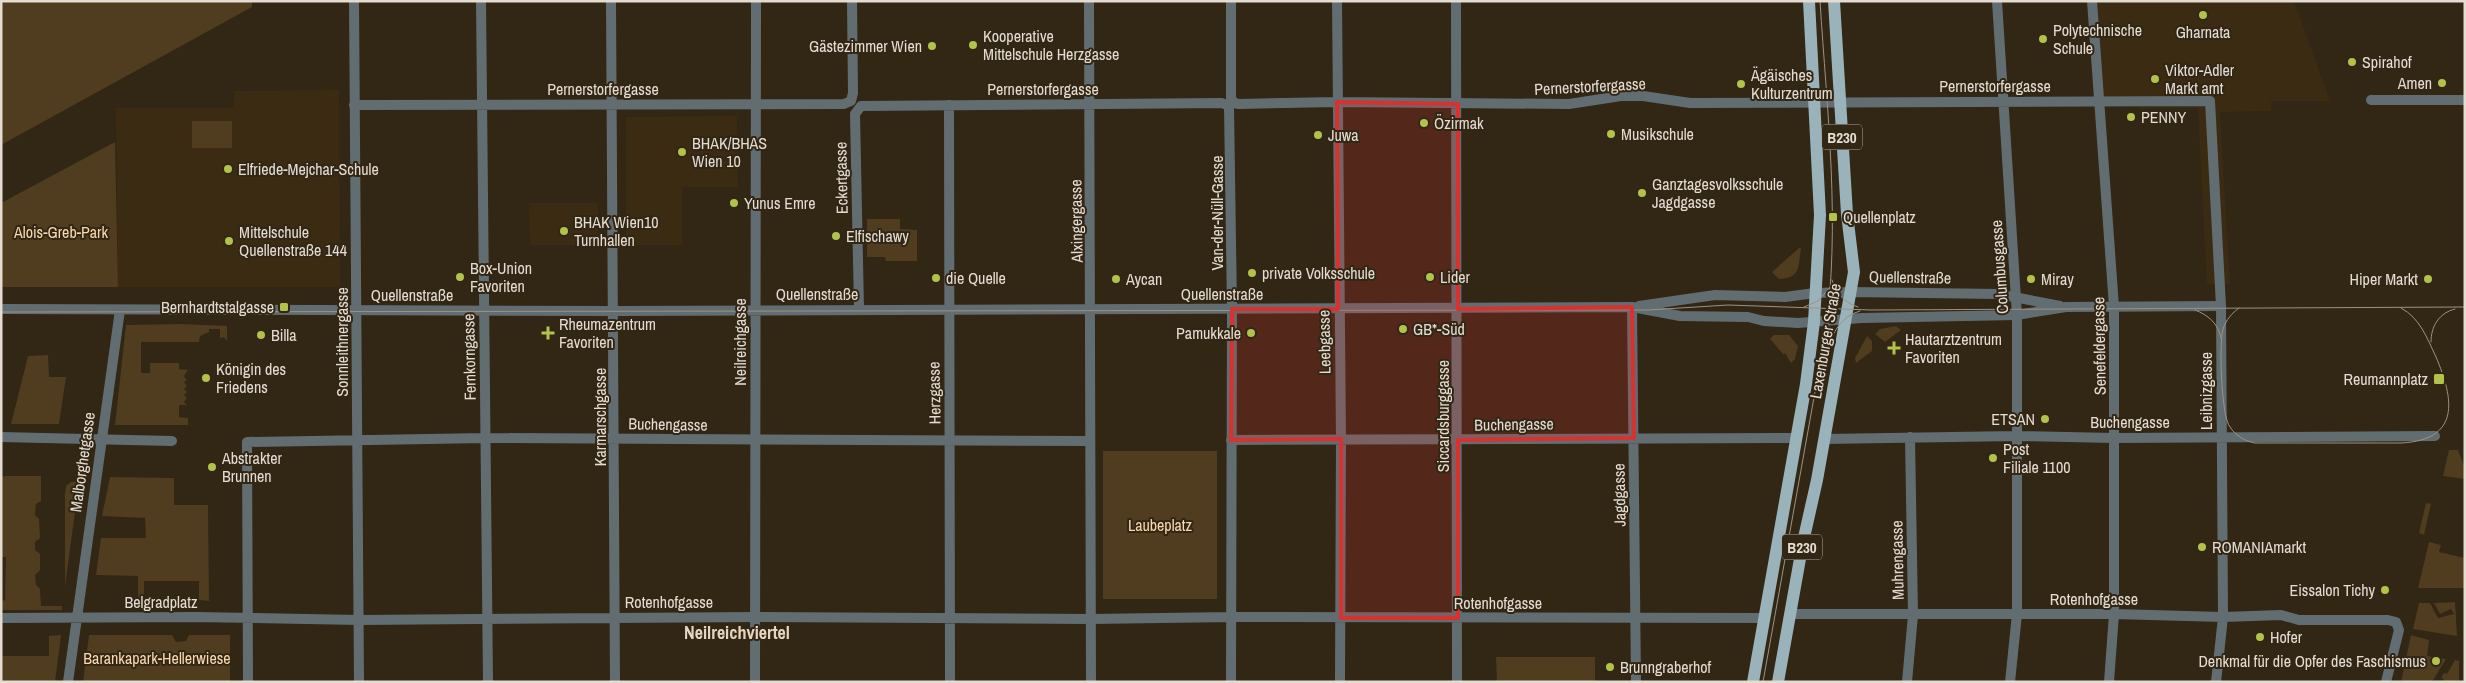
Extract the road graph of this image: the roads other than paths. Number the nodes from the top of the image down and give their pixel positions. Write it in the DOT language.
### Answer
graph roads {
  1 [pos="354,1"];
  2 [pos="481,1"];
  3 [pos="611,1"];
  4 [pos="756,1"];
  5 [pos="852,1"];
  6 [pos="1089,1"];
  7 [pos="1231,1"];
  8 [pos="1337,1"];
  9 [pos="1456,1"];
  10 [pos="1809,1"];
  11 [pos="1834,1"];
  12 [pos="1996,1"];
  13 [pos="2092,1"];
  14 [pos="2002,100"];
  15 [pos="2371,100"];
  16 [pos="2465,100"];
  17 [pos="2098,101"];
  18 [pos="2210,101"];
  19 [pos="1337,102"];
  20 [pos="1815,103"];
  21 [pos="1840,103"];
  22 [pos="613,104"];
  23 [pos="854,104"];
  24 [pos="1090,104"];
  25 [pos="1232,104"];
  26 [pos="1458,104"];
  27 [pos="354,105"];
  28 [pos="482,105"];
  29 [pos="756,105"];
  30 [pos="949,105"];
  31 [pos="1850,292"];
  32 [pos="1815,293"];
  33 [pos="2016,296"];
  34 [pos="2221,306"];
  35 [pos="1633,307"];
  36 [pos="2066,307"];
  37 [pos="2114,307"];
  38 [pos="859,308"];
  39 [pos="755,309"];
  40 [pos="948,309"];
  41 [pos="1091,309"];
  42 [pos="1232,309"];
  43 [pos="1338,309"];
  44 [pos="1458,309"];
  45 [pos="1,310"];
  46 [pos="120,310"];
  47 [pos="357,310"];
  48 [pos="483,310"];
  49 [pos="614,311"];
  50 [pos="2017,315"];
  51 [pos="1846,319"];
  52 [pos="1814,322"];
  53 [pos="2016,436"];
  54 [pos="2222,436"];
  55 [pos="2436,436"];
  56 [pos="1910,437"];
  57 [pos="1,438"];
  58 [pos="485,438"];
  59 [pos="615,438"];
  60 [pos="1341,438"];
  61 [pos="1634,438"];
  62 [pos="1797,438"];
  63 [pos="2114,438"];
  64 [pos="1825,439"];
  65 [pos="100,440"];
  66 [pos="358,440"];
  67 [pos="755,440"];
  68 [pos="1231,440"];
  69 [pos="1458,440"];
  70 [pos="172,441"];
  71 [pos="950,441"];
  72 [pos="1089,441"];
  73 [pos="1790,614"];
  74 [pos="2017,614"];
  75 [pos="2114,614"];
  76 [pos="1913,615"];
  77 [pos="76,617"];
  78 [pos="755,617"];
  79 [pos="1232,617"];
  80 [pos="1635,617"];
  81 [pos="2223,617"];
  82 [pos="1,618"];
  83 [pos="247,618"];
  84 [pos="487,618"];
  85 [pos="615,618"];
  86 [pos="950,618"];
  87 [pos="1341,618"];
  88 [pos="1458,618"];
  89 [pos="1764,618"];
  90 [pos="1091,619"];
  91 [pos="359,620"];
  92 [pos="68,682"];
  93 [pos="248,682"];
  94 [pos="359,682"];
  95 [pos="488,682"];
  96 [pos="615,682"];
  97 [pos="755,682"];
  98 [pos="950,682"];
  99 [pos="1091,682"];
  100 [pos="1232,682"];
  101 [pos="1340,682"];
  102 [pos="1457,682"];
  103 [pos="1636,682"];
  104 [pos="1753,682"];
  105 [pos="1778,682"];
  106 [pos="1907,682"];
  107 [pos="2010,682"];
  108 [pos="2109,682"];
  109 [pos="2216,682"];
  110 [pos="2386,682"];
  1 -- 27 [label="street, Sonnleithnergasse"];
  2 -- 28 [label="street, Fernkorngasse"];
  3 -- 22 [label="street, Karmarschgasse"];
  4 -- 29 [label="street, Neilreichgasse"];
  5 -- 23 [label="street, Eckertgasse"];
  6 -- 24 [label="street, Alxingergasse"];
  7 -- 25 [label="street, Van-der-Nüll-Gasse"];
  8 -- 19 [label="street, Leebgasse"];
  9 -- 26 [label="street, Siccardsburggasse"];
  10 -- 20 [label="main road, Laxenburger Straße / B230"];
  11 -- 21 [label="main road, Laxenburger Straße / B230"];
  12 -- 14 [label="street, Columbusgasse"];
  13 -- 17 [label="street, Senefeldergasse"];
  14 -- 17 [label="street, Pernerstorfergasse"];
  14 -- 21 [label="street, Pernerstorfergasse"];
  14 -- 33 [label="street, Columbusgasse"];
  15 -- 16 [label="street"];
  17 -- 18 [label="street, Pernerstorfergasse"];
  17 -- 37 [label="street, Senefeldergasse"];
  18 -- 34 [label="street, Leibnizgasse"];
  19 -- 25 [label="street, Pernerstorfergasse"];
  19 -- 26 [label="street, Pernerstorfergasse"];
  19 -- 43 [label="street, Leebgasse"];
  20 -- 21 [label="street, Pernerstorfergasse"];
  20 -- 26 [label="street, Pernerstorfergasse"];
  20 -- 32 [label="main road, Laxenburger Straße / B230"];
  21 -- 31 [label="main road, Laxenburger Straße / B230"];
  22 -- 28 [label="street, Pernerstorfergasse"];
  22 -- 29 [label="street, Pernerstorfergasse"];
  22 -- 49 [label="street, Karmarschgasse"];
  23 -- 29 [label="street, Pernerstorfergasse"];
  23 -- 30 [label="street, Pernerstorfergasse"];
  23 -- 38 [label="street, Eckertgasse"];
  24 -- 25 [label="street, Pernerstorfergasse"];
  24 -- 30 [label="street, Pernerstorfergasse"];
  24 -- 41 [label="street, Alxingergasse"];
  25 -- 42 [label="street, Van-der-Nüll-Gasse"];
  26 -- 44 [label="street, Siccardsburggasse"];
  27 -- 28 [label="street, Pernerstorfergasse"];
  27 -- 47 [label="street, Sonnleithnergasse"];
  28 -- 48 [label="street, Fernkorngasse"];
  29 -- 39 [label="street, Neilreichgasse"];
  30 -- 40 [label="street, Herzgasse"];
  31 -- 32 [label="street, Quellenstraße"];
  31 -- 33 [label="street, Quellenstraße"];
  31 -- 51 [label="main road, Laxenburger Straße / B230"];
  32 -- 35 [label="street, Quellenstraße"];
  32 -- 52 [label="main road, Laxenburger Straße / B230"];
  33 -- 36 [label="street, Quellenstraße"];
  33 -- 50 [label="street, Columbusgasse"];
  34 -- 37 [label="street, Quellenstraße"];
  34 -- 54 [label="street, Leibnizgasse"];
  35 -- 44 [label="street, Quellenstraße"];
  35 -- 52 [label="street, Quellenstraße"];
  35 -- 61 [label="street, Jagdgasse"];
  36 -- 37 [label="street, Quellenstraße"];
  36 -- 50 [label="street, Quellenstraße"];
  37 -- 63 [label="street, Senefeldergasse"];
  38 -- 39 [label="street, Quellenstraße"];
  38 -- 40 [label="street, Quellenstraße"];
  39 -- 49 [label="street, Quellenstraße"];
  39 -- 67 [label="street, Neilreichgasse"];
  40 -- 41 [label="street, Quellenstraße"];
  40 -- 71 [label="street, Herzgasse"];
  41 -- 42 [label="street, Quellenstraße"];
  41 -- 72 [label="street, Alxingergasse"];
  42 -- 43 [label="street, Quellenstraße"];
  42 -- 68 [label="street, Van-der-Nüll-Gasse"];
  43 -- 44 [label="street, Quellenstraße"];
  43 -- 60 [label="street, Leebgasse"];
  44 -- 69 [label="street, Siccardsburggasse"];
  45 -- 46 [label="street, Quellenstraße"];
  46 -- 47 [label="street, Quellenstraße"];
  46 -- 65 [label="street, Malborghetgasse"];
  47 -- 48 [label="street, Quellenstraße"];
  47 -- 66 [label="street, Sonnleithnergasse"];
  48 -- 49 [label="street, Quellenstraße"];
  48 -- 58 [label="street, Fernkorngasse"];
  49 -- 59 [label="street, Karmarschgasse"];
  50 -- 51 [label="street, Quellenstraße"];
  50 -- 53 [label="street, Columbusgasse"];
  51 -- 52 [label="street, Quellenstraße"];
  51 -- 64 [label="main road, Laxenburger Straße / B230"];
  52 -- 62 [label="main road, Laxenburger Straße / B230"];
  53 -- 56 [label="street, Buchengasse"];
  53 -- 63 [label="street, Buchengasse"];
  53 -- 74 [label="street, Columbusgasse"];
  54 -- 55 [label="street, Buchengasse"];
  54 -- 63 [label="street, Buchengasse"];
  54 -- 81 [label="street, Leibnizgasse"];
  56 -- 64 [label="street, Buchengasse"];
  56 -- 76 [label="street, Muhrengasse"];
  57 -- 65 [label="street"];
  58 -- 59 [label="street, Buchengasse"];
  58 -- 66 [label="street, Buchengasse"];
  58 -- 84 [label="street, Fernkorngasse"];
  59 -- 67 [label="street, Buchengasse"];
  59 -- 85 [label="street, Karmarschgasse"];
  60 -- 68 [label="street, Buchengasse"];
  60 -- 69 [label="street, Buchengasse"];
  60 -- 87 [label="street, Leebgasse"];
  61 -- 62 [label="street, Buchengasse"];
  61 -- 69 [label="street, Buchengasse"];
  61 -- 80 [label="street, Jagdgasse"];
  62 -- 89 [label="main road, Laxenburger Straße / B230"];
  63 -- 75 [label="street, Senefeldergasse"];
  64 -- 73 [label="main road, Laxenburger Straße / B230"];
  65 -- 70 [label="street"];
  65 -- 77 [label="street, Malborghetgasse"];
  66 -- 83 [label="street, Buchengasse"];
  66 -- 91 [label="street, Sonnleithnergasse"];
  67 -- 71 [label="street, Buchengasse"];
  67 -- 78 [label="street, Neilreichgasse"];
  68 -- 79 [label="street"];
  69 -- 88 [label="street, Siccardsburggasse"];
  71 -- 72 [label="street, Buchengasse"];
  71 -- 86 [label="street, Herzgasse"];
  72 -- 90 [label="street"];
  73 -- 76 [label="street, Rotenhofgasse"];
  73 -- 105 [label="main road, Laxenburger Straße / B230"];
  74 -- 75 [label="street, Rotenhofgasse"];
  74 -- 76 [label="street, Rotenhofgasse"];
  74 -- 107 [label="street, Columbusgasse"];
  75 -- 81 [label="street, Rotenhofgasse"];
  75 -- 108 [label="street, Senefeldergasse"];
  76 -- 106 [label="street, Muhrengasse"];
  77 -- 82 [label="street"];
  77 -- 83 [label="street, Belgradplatz"];
  77 -- 92 [label="street"];
  78 -- 85 [label="street, Rotenhofgasse"];
  78 -- 86 [label="street, Rotenhofgasse"];
  78 -- 97 [label="street, Neilreichgasse"];
  79 -- 87 [label="street, Rotenhofgasse"];
  79 -- 90 [label="street"];
  79 -- 100 [label="street"];
  80 -- 88 [label="street, Rotenhofgasse"];
  80 -- 89 [label="street, Rotenhofgasse"];
  80 -- 103 [label="street, Jagdgasse"];
  81 -- 109 [label="street, Leibnizgasse"];
  81 -- 110 [label="street, Rotenhofgasse"];
  83 -- 91 [label="street, Rotenhofgasse"];
  83 -- 93 [label="street"];
  84 -- 85 [label="street, Rotenhofgasse"];
  84 -- 91 [label="street, Rotenhofgasse"];
  84 -- 95 [label="street, Fernkorngasse"];
  85 -- 96 [label="street, Karmarschgasse"];
  86 -- 90 [label="street, Rotenhofgasse"];
  86 -- 98 [label="street, Herzgasse"];
  87 -- 88 [label="street, Rotenhofgasse"];
  87 -- 101 [label="street, Leebgasse"];
  88 -- 102 [label="street, Siccardsburggasse"];
  89 -- 104 [label="main road, Laxenburger Straße / B230"];
  90 -- 99 [label="street"];
  91 -- 94 [label="street, Sonnleithnergasse"];
}
